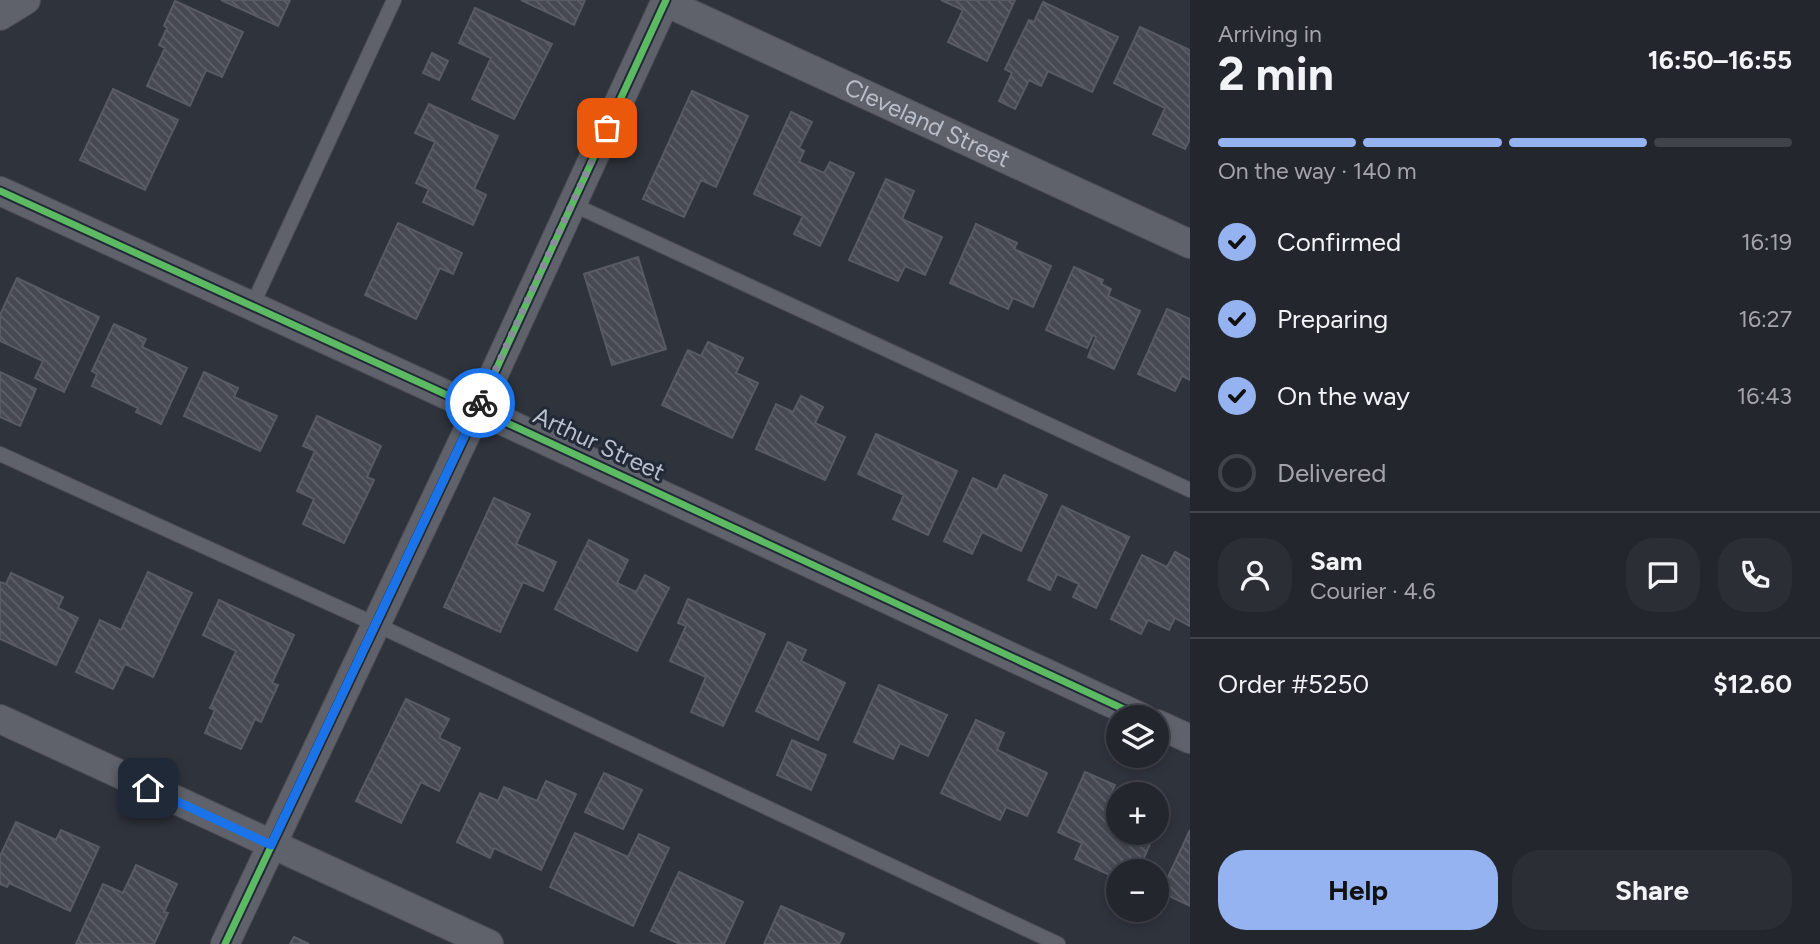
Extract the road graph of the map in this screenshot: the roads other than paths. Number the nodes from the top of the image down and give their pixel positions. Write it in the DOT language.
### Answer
graph roads {
  1 [pos="26,0"];
  2 [pos="394,0"];
  3 [pos="666,1"];
  4 [pos="0,16"];
  5 [pos="0,191"];
  6 [pos="572,204"];
  7 [pos="1190,244"];
  8 [pos="252,306"];
  9 [pos="478,409"];
  10 [pos="0,454"];
  11 [pos="1190,490"];
  12 [pos="375,624"];
  13 [pos="1115,705"];
  14 [pos="0,719"];
  15 [pos="1169,729"];
  16 [pos="1190,739"];
  17 [pos="271,845"];
  18 [pos="225,944"];
  19 [pos="489,944"];
  20 [pos="1058,944"];
  1 -- 4 [label="street"];
  2 -- 8 [label="lane"];
  3 -- 6 [label="street"];
  3 -- 7 [label="street, Cleveland Street"];
  5 -- 8 [label="street, Arthur Street"];
  6 -- 9 [label="street"];
  6 -- 11 [label="lane"];
  8 -- 9 [label="street, Arthur Street"];
  9 -- 12 [label="street"];
  9 -- 13 [label="street, Arthur Street"];
  10 -- 12 [label="lane"];
  12 -- 17 [label="street"];
  12 -- 20 [label="lane"];
  14 -- 17 [label="street"];
  15 -- 16 [label="street"];
  17 -- 18 [label="street"];
  17 -- 19 [label="street"];
}
